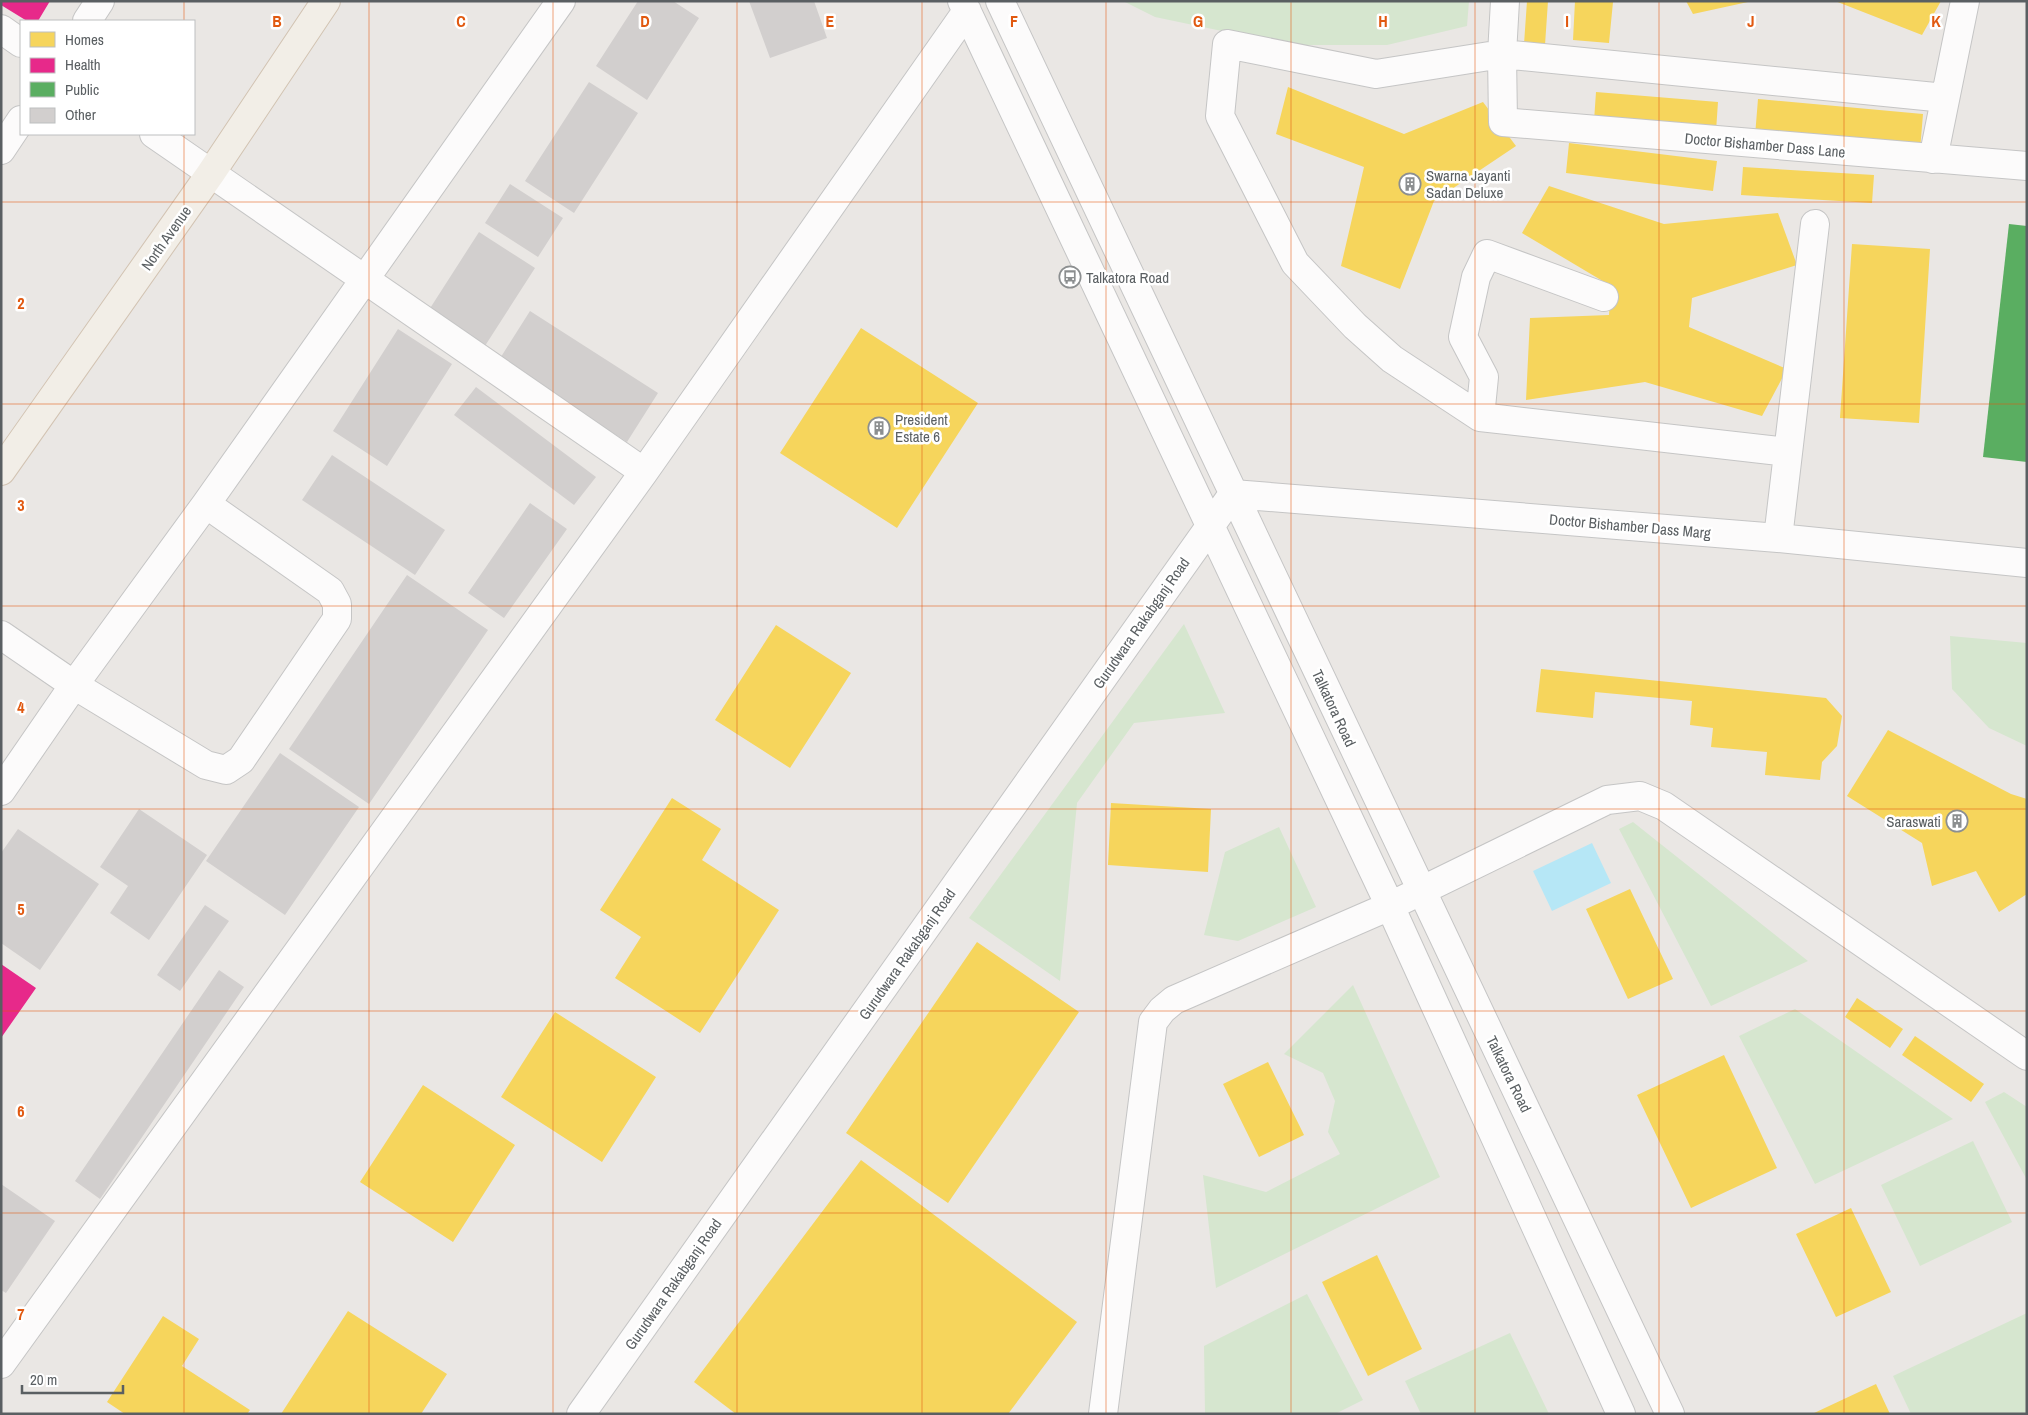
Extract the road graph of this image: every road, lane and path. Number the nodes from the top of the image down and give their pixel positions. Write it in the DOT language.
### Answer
graph roads {
  1 [pos="100,1"];
  2 [pos="326,1"];
  3 [pos="561,1"];
  4 [pos="1000,1"];
  5 [pos="1505,1"];
  6 [pos="1965,1"];
  7 [pos="964,6"];
  8 [pos="88,20"];
  9 [pos="1,29"];
  10 [pos="20,41"];
  11 [pos="1502,54"];
  12 [pos="1945,98"];
  13 [pos="20,122"];
  14 [pos="155,135"];
  15 [pos="1,150"];
  16 [pos="1933,159"];
  17 [pos="2027,166"];
  18 [pos="211,173"];
  19 [pos="1815,224"];
  20 [pos="364,278"];
  21 [pos="1604,297"];
  22 [pos="1480,417"];
  23 [pos="1788,452"];
  24 [pos="1,471"];
  25 [pos="644,472"];
  26 [pos="1233,494"];
  27 [pos="206,504"];
  28 [pos="1210,524"];
  29 [pos="1778,538"];
  30 [pos="2027,563"];
  31 [pos="1,635"];
  32 [pos="74,685"];
  33 [pos="1,791"];
  34 [pos="1421,891"];
  35 [pos="1390,906"];
  36 [pos="2027,1056"];
  37 [pos="1,1364"];
  38 [pos="581,1414"];
  39 [pos="1103,1414"];
  40 [pos="1621,1414"];
  41 [pos="1670,1414"];
  1 -- 8 [label="street"];
  2 -- 18 [label="main road, North Avenue"];
  3 -- 20 [label="street"];
  4 -- 26 [label="street, Talkatora Road"];
  5 -- 11 [label="street"];
  6 -- 12 [label="street"];
  7 -- 25 [label="street"];
  7 -- 28 [label="street"];
  9 -- 10 [label="street"];
  11 -- 12 [label="street"];
  11 -- 16 [label="street, Doctor Bishamber Dass Lane"];
  11 -- 22 [label="street"];
  12 -- 16 [label="street"];
  13 -- 15 [label="street"];
  14 -- 18 [label="street"];
  16 -- 17 [label="street, Doctor Bishamber Dass Lane"];
  18 -- 20 [label="street"];
  18 -- 24 [label="main road, North Avenue"];
  19 -- 23 [label="street"];
  20 -- 25 [label="street"];
  20 -- 27 [label="street"];
  21 -- 22 [label="street"];
  22 -- 23 [label="street"];
  23 -- 29 [label="street"];
  25 -- 37 [label="street"];
  26 -- 28 [label="street, Gurudwara Rakabganj Road"];
  26 -- 29 [label="street, Doctor Bishamber Dass Marg"];
  26 -- 34 [label="street, Talkatora Road"];
  27 -- 32 [label="street"];
  27 -- 32 [label="street"];
  28 -- 35 [label="street"];
  28 -- 38 [label="street, Gurudwara Rakabganj Road"];
  29 -- 30 [label="street, Doctor Bishamber Dass Marg"];
  31 -- 32 [label="street"];
  32 -- 33 [label="street"];
  34 -- 35 [label="street"];
  34 -- 36 [label="street"];
  34 -- 41 [label="street, Talkatora Road"];
  35 -- 39 [label="street"];
  35 -- 40 [label="street"];
}
